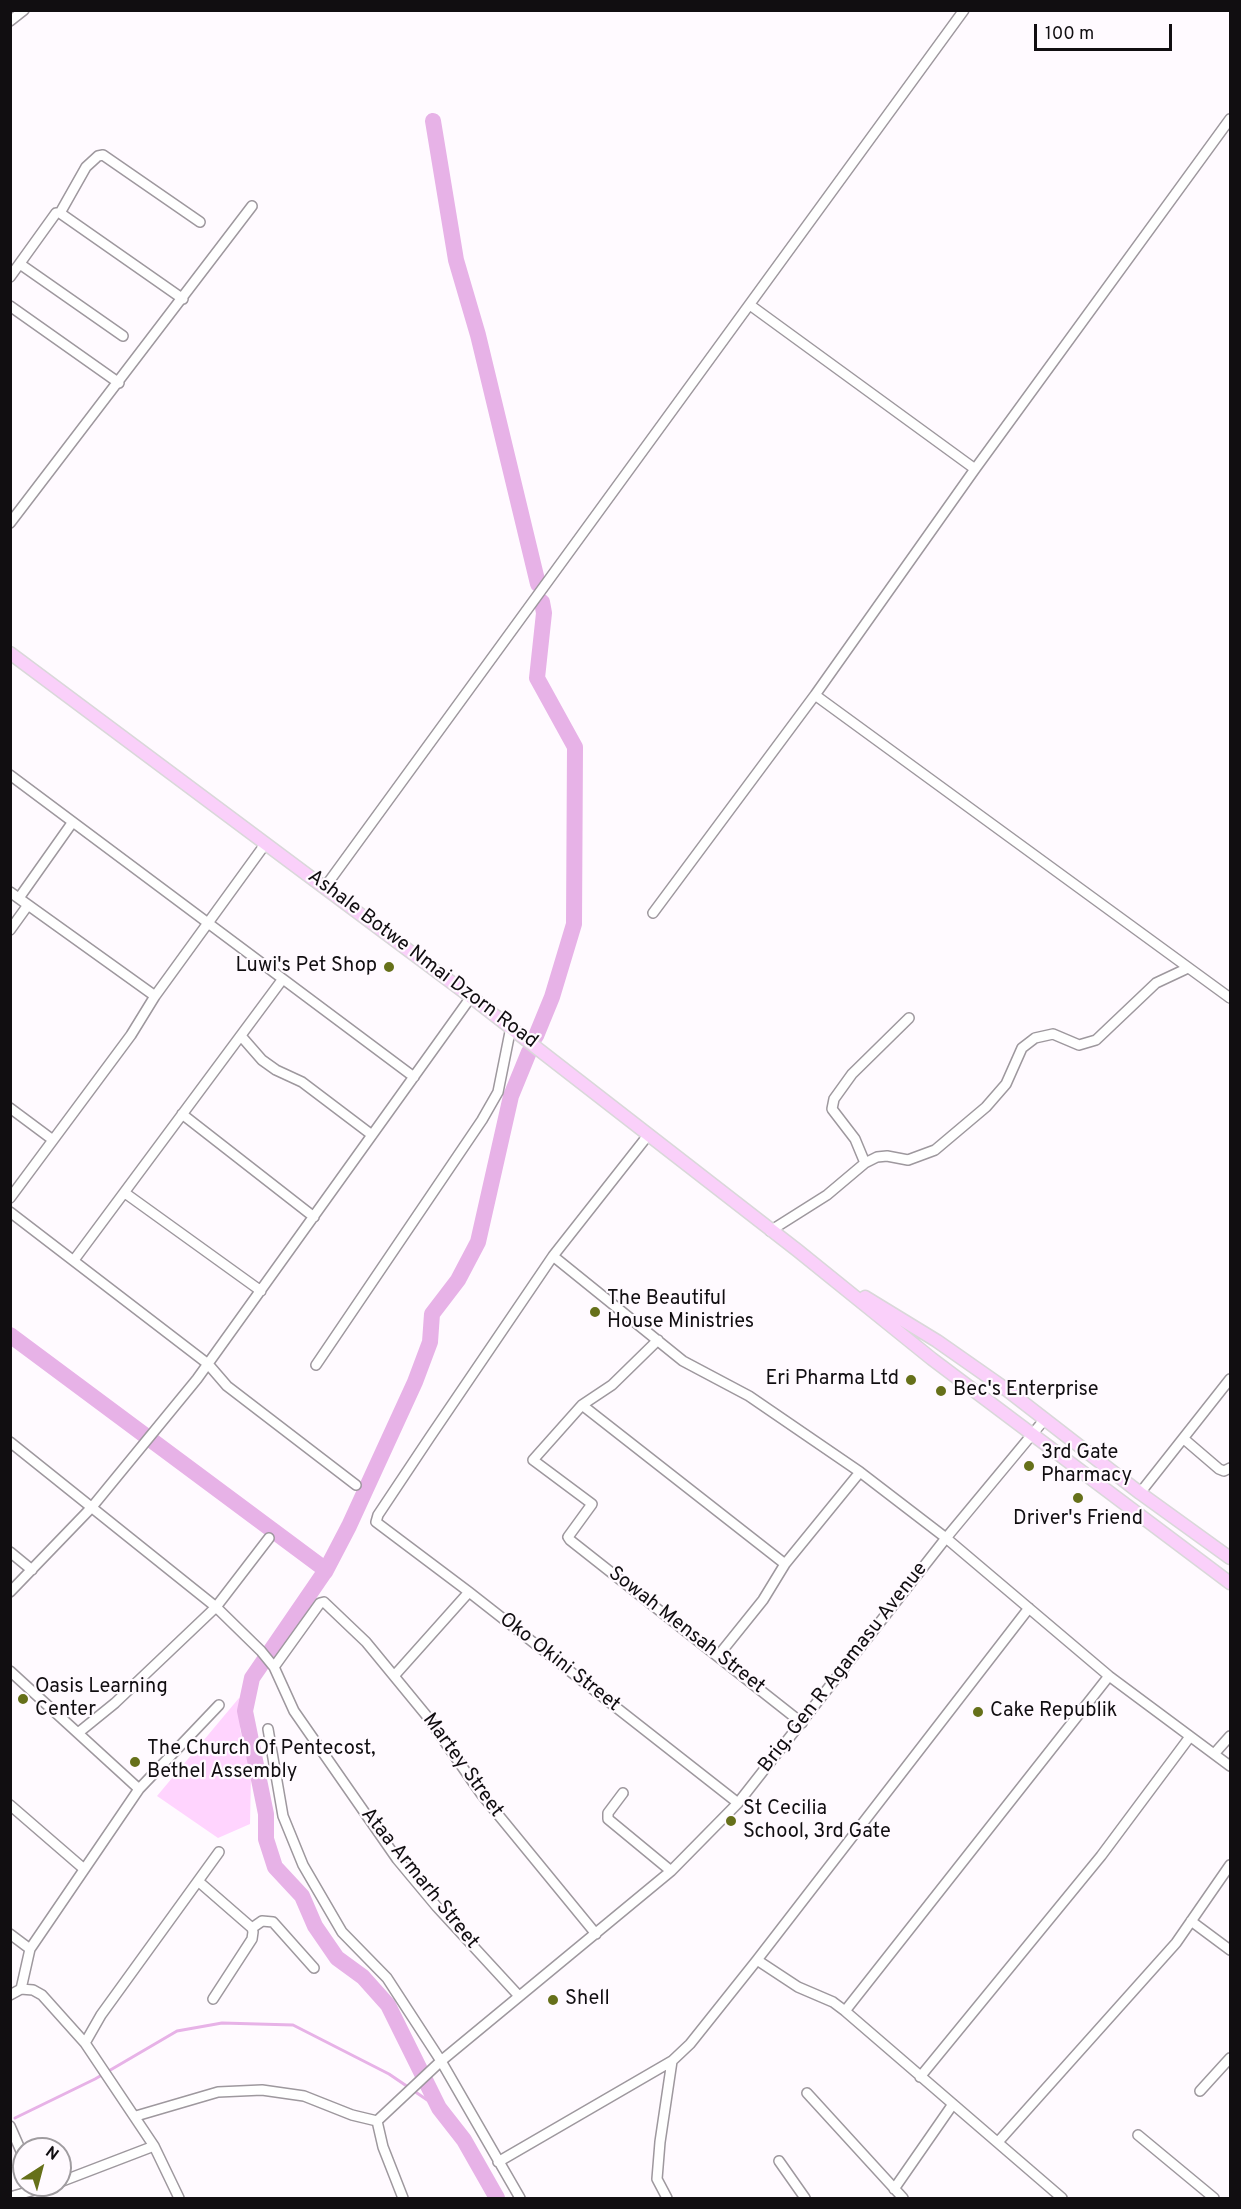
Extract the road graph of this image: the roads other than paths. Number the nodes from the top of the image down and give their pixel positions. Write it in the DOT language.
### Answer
graph roads {
  1 [pos="24,10"];
  2 [pos="964,10"];
  3 [pos="10,21"];
  4 [pos="1230,119"];
  5 [pos="252,206"];
  6 [pos="60,213"];
  7 [pos="200,222"];
  8 [pos="20,264"];
  9 [pos="10,277"];
  10 [pos="183,299"];
  11 [pos="750,305"];
  12 [pos="10,306"];
  13 [pos="123,336"];
  14 [pos="119,383"];
  15 [pos="975,469"];
  16 [pos="10,523"];
  17 [pos="10,653"];
  18 [pos="815,695"];
  19 [pos="10,775"];
  20 [pos="72,823"];
  21 [pos="266,843"];
  22 [pos="325,887"];
  23 [pos="10,892"];
  24 [pos="19,898"];
  25 [pos="28,905"];
  26 [pos="653,913"];
  27 [pos="207,923"];
  28 [pos="10,930"];
  29 [pos="1188,968"];
  30 [pos="282,980"];
  31 [pos="155,996"];
  32 [pos="471,997"];
  33 [pos="1230,998"];
  34 [pos="909,1018"];
  35 [pos="510,1027"];
  36 [pos="241,1036"];
  37 [pos="414,1077"];
  38 [pos="10,1108"];
  39 [pos="182,1114"];
  40 [pos="649,1134"];
  41 [pos="372,1135"];
  42 [pos="53,1140"];
  43 [pos="865,1163"];
  44 [pos="125,1193"];
  45 [pos="10,1198"];
  46 [pos="10,1212"];
  47 [pos="314,1217"];
  48 [pos="770,1231"];
  49 [pos="553,1256"];
  50 [pos="74,1260"];
  51 [pos="828,1275"];
  52 [pos="261,1290"];
  53 [pos="658,1340"];
  54 [pos="208,1364"];
  55 [pos="316,1365"];
  56 [pos="1230,1379"];
  57 [pos="582,1405"];
  58 [pos="1044,1420"];
  59 [pos="1033,1434"];
  60 [pos="1184,1438"];
  61 [pos="10,1442"];
  62 [pos="1230,1468"];
  63 [pos="860,1472"];
  64 [pos="356,1485"];
  65 [pos="1140,1493"];
  66 [pos="92,1507"];
  67 [pos="269,1538"];
  68 [pos="946,1538"];
  69 [pos="10,1552"];
  70 [pos="1228,1555"];
  71 [pos="786,1564"];
  72 [pos="32,1570"];
  73 [pos="1230,1583"];
  74 [pos="10,1592"];
  75 [pos="469,1592"];
  76 [pos="216,1607"];
  77 [pos="1029,1608"];
  78 [pos="718,1656"];
  79 [pos="273,1665"];
  80 [pos="10,1671"];
  81 [pos="394,1676"];
  82 [pos="1109,1677"];
  83 [pos="219,1705"];
  84 [pos="802,1723"];
  85 [pos="268,1729"];
  86 [pos="78,1733"];
  87 [pos="1230,1736"];
  88 [pos="1189,1738"];
  89 [pos="1214,1754"];
  90 [pos="1230,1766"];
  91 [pos="139,1789"];
  92 [pos="623,1793"];
  93 [pos="738,1803"];
  94 [pos="10,1805"];
  95 [pos="219,1852"];
  96 [pos="1230,1865"];
  97 [pos="84,1869"];
  98 [pos="671,1871"];
  99 [pos="198,1881"];
  100 [pos="1191,1921"];
  101 [pos="252,1928"];
  102 [pos="10,1934"];
  103 [pos="596,1934"];
  104 [pos="30,1949"];
  105 [pos="1230,1950"];
  106 [pos="758,1960"];
  107 [pos="315,1968"];
  108 [pos="21,1989"];
  109 [pos="10,1995"];
  110 [pos="519,1996"];
  111 [pos="213,1999"];
  112 [pos="845,2011"];
  113 [pos="85,2043"];
  114 [pos="1230,2058"];
  115 [pos="672,2061"];
  116 [pos="439,2063"];
  117 [pos="920,2077"];
  118 [pos="1200,2091"];
  119 [pos="807,2093"];
  120 [pos="953,2104"];
  121 [pos="136,2116"];
  122 [pos="377,2121"];
  123 [pos="1138,2135"];
  124 [pos="998,2142"];
  125 [pos="154,2146"];
  126 [pos="779,2161"];
  127 [pos="498,2162"];
  128 [pos="72,2177"];
  129 [pos="894,2189"];
  130 [pos="178,2199"];
  131 [pos="403,2199"];
  132 [pos="520,2199"];
  133 [pos="667,2199"];
  134 [pos="805,2199"];
  135 [pos="903,2199"];
  136 [pos="1062,2199"];
  137 [pos="1214,2199"];
  1 -- 3 [label="street"];
  2 -- 11 [label="street"];
  4 -- 15 [label="street"];
  5 -- 10 [label="street"];
  6 -- 7 [label="street"];
  6 -- 8 [label="street"];
  6 -- 10 [label="street"];
  8 -- 9 [label="street"];
  8 -- 13 [label="street"];
  10 -- 14 [label="street"];
  11 -- 15 [label="street"];
  11 -- 22 [label="street"];
  12 -- 14 [label="street"];
  14 -- 16 [label="street"];
  15 -- 18 [label="street"];
  17 -- 21 [label="main road, Ashale Botwe Nmai Dzorn Road"];
  18 -- 26 [label="street"];
  18 -- 29 [label="street"];
  19 -- 20 [label="street"];
  20 -- 24 [label="street"];
  20 -- 27 [label="street"];
  21 -- 22 [label="main road, Ashale Botwe Nmai Dzorn Road"];
  21 -- 27 [label="street"];
  22 -- 32 [label="main road, Ashale Botwe Nmai Dzorn Road"];
  23 -- 24 [label="street"];
  24 -- 25 [label="street"];
  25 -- 28 [label="street"];
  25 -- 31 [label="street"];
  27 -- 30 [label="street"];
  27 -- 31 [label="street"];
  29 -- 33 [label="street"];
  29 -- 43 [label="street"];
  30 -- 36 [label="street"];
  30 -- 37 [label="street"];
  31 -- 42 [label="street"];
  32 -- 35 [label="main road, Ashale Botwe Nmai Dzorn Road"];
  32 -- 37 [label="street"];
  34 -- 43 [label="street"];
  35 -- 40 [label="main road, Ashale Botwe Nmai Dzorn Road"];
  35 -- 55 [label="street"];
  36 -- 39 [label="street"];
  36 -- 41 [label="street"];
  37 -- 41 [label="street"];
  38 -- 42 [label="street"];
  39 -- 44 [label="street"];
  39 -- 47 [label="street"];
  40 -- 48 [label="main road, Ashale Botwe Nmai Dzorn Road"];
  40 -- 49 [label="street"];
  41 -- 47 [label="street"];
  42 -- 45 [label="street"];
  43 -- 48 [label="street"];
  44 -- 50 [label="street"];
  44 -- 52 [label="street"];
  46 -- 50 [label="street"];
  47 -- 52 [label="street"];
  48 -- 51 [label="main road, Ashale Botwe Nmai Dzorn Road"];
  49 -- 53 [label="street"];
  49 -- 75 [label="street, Oko Okini Street"];
  50 -- 54 [label="street"];
  51 -- 58 [label="main road, Ashale Botwe Nmai Dzorn Road"];
  51 -- 59 [label="main road, Ashale Botwe Nmai Dzorn Road"];
  52 -- 54 [label="street"];
  53 -- 57 [label="street"];
  53 -- 63 [label="street"];
  54 -- 64 [label="street"];
  54 -- 66 [label="street"];
  56 -- 60 [label="street"];
  57 -- 71 [label="street"];
  57 -- 78 [label="street, Sowah Mensah Street"];
  58 -- 59 [label="street, Brig. Gen R Agamasu Avenue"];
  58 -- 65 [label="main road, Ashale Botwe Nmai Dzorn Road"];
  59 -- 68 [label="street, Brig. Gen R Agamasu Avenue"];
  59 -- 73 [label="main road, Ashale Botwe Nmai Dzorn Road"];
  60 -- 62 [label="street"];
  60 -- 65 [label="street"];
  61 -- 66 [label="street, Ataa Armarh Street"];
  63 -- 68 [label="street"];
  63 -- 71 [label="street"];
  65 -- 70 [label="main road, Ashale Botwe Nmai Dzorn Road"];
  66 -- 72 [label="street"];
  66 -- 76 [label="street, Ataa Armarh Street"];
  67 -- 76 [label="street"];
  68 -- 77 [label="street"];
  68 -- 84 [label="street, Brig. Gen R Agamasu Avenue"];
  69 -- 72 [label="street"];
  71 -- 78 [label="street"];
  72 -- 74 [label="street"];
  75 -- 81 [label="street"];
  75 -- 93 [label="street, Oko Okini Street"];
  76 -- 79 [label="street, Ataa Armarh Street"];
  76 -- 86 [label="street"];
  77 -- 82 [label="street"];
  77 -- 106 [label="street"];
  78 -- 84 [label="street, Sowah Mensah Street"];
  79 -- 81 [label="street, Martey Street"];
  79 -- 110 [label="street, Ataa Armarh Street"];
  80 -- 86 [label="street"];
  81 -- 103 [label="street, Martey Street"];
  82 -- 88 [label="street"];
  82 -- 112 [label="street"];
  83 -- 91 [label="street"];
  84 -- 93 [label="street, Brig. Gen R Agamasu Avenue"];
  85 -- 116 [label="street"];
  86 -- 91 [label="street"];
  87 -- 89 [label="street"];
  88 -- 89 [label="street"];
  88 -- 117 [label="street"];
  89 -- 90 [label="street"];
  91 -- 97 [label="street"];
  92 -- 98 [label="street"];
  93 -- 98 [label="street, Brig. Gen R Agamasu Avenue"];
  94 -- 97 [label="street"];
  95 -- 99 [label="street"];
  96 -- 100 [label="street"];
  97 -- 104 [label="street"];
  98 -- 103 [label="street, Brig. Gen R Agamasu Avenue"];
  99 -- 101 [label="street"];
  99 -- 113 [label="street"];
  100 -- 105 [label="street"];
  100 -- 124 [label="street"];
  101 -- 107 [label="street"];
  101 -- 111 [label="street"];
  102 -- 104 [label="street"];
  103 -- 110 [label="street, Brig. Gen R Agamasu Avenue"];
  104 -- 108 [label="street"];
  106 -- 112 [label="street"];
  106 -- 115 [label="street"];
  108 -- 109 [label="street"];
  108 -- 113 [label="street"];
  110 -- 116 [label="street, Brig. Gen R Agamasu Avenue"];
  112 -- 117 [label="street"];
  113 -- 121 [label="street"];
  114 -- 118 [label="street"];
  115 -- 127 [label="street"];
  115 -- 133 [label="street"];
  116 -- 122 [label="street, Brig. Gen R Agamasu Avenue"];
  116 -- 127 [label="street"];
  117 -- 120 [label="street"];
  119 -- 129 [label="street"];
  120 -- 124 [label="street"];
  120 -- 129 [label="street"];
  121 -- 122 [label="street"];
  121 -- 125 [label="street"];
  122 -- 131 [label="street"];
  123 -- 137 [label="street"];
  124 -- 136 [label="street"];
  125 -- 128 [label="street"];
  125 -- 130 [label="street"];
  126 -- 134 [label="street"];
  127 -- 132 [label="street"];
  129 -- 135 [label="street"];
}
